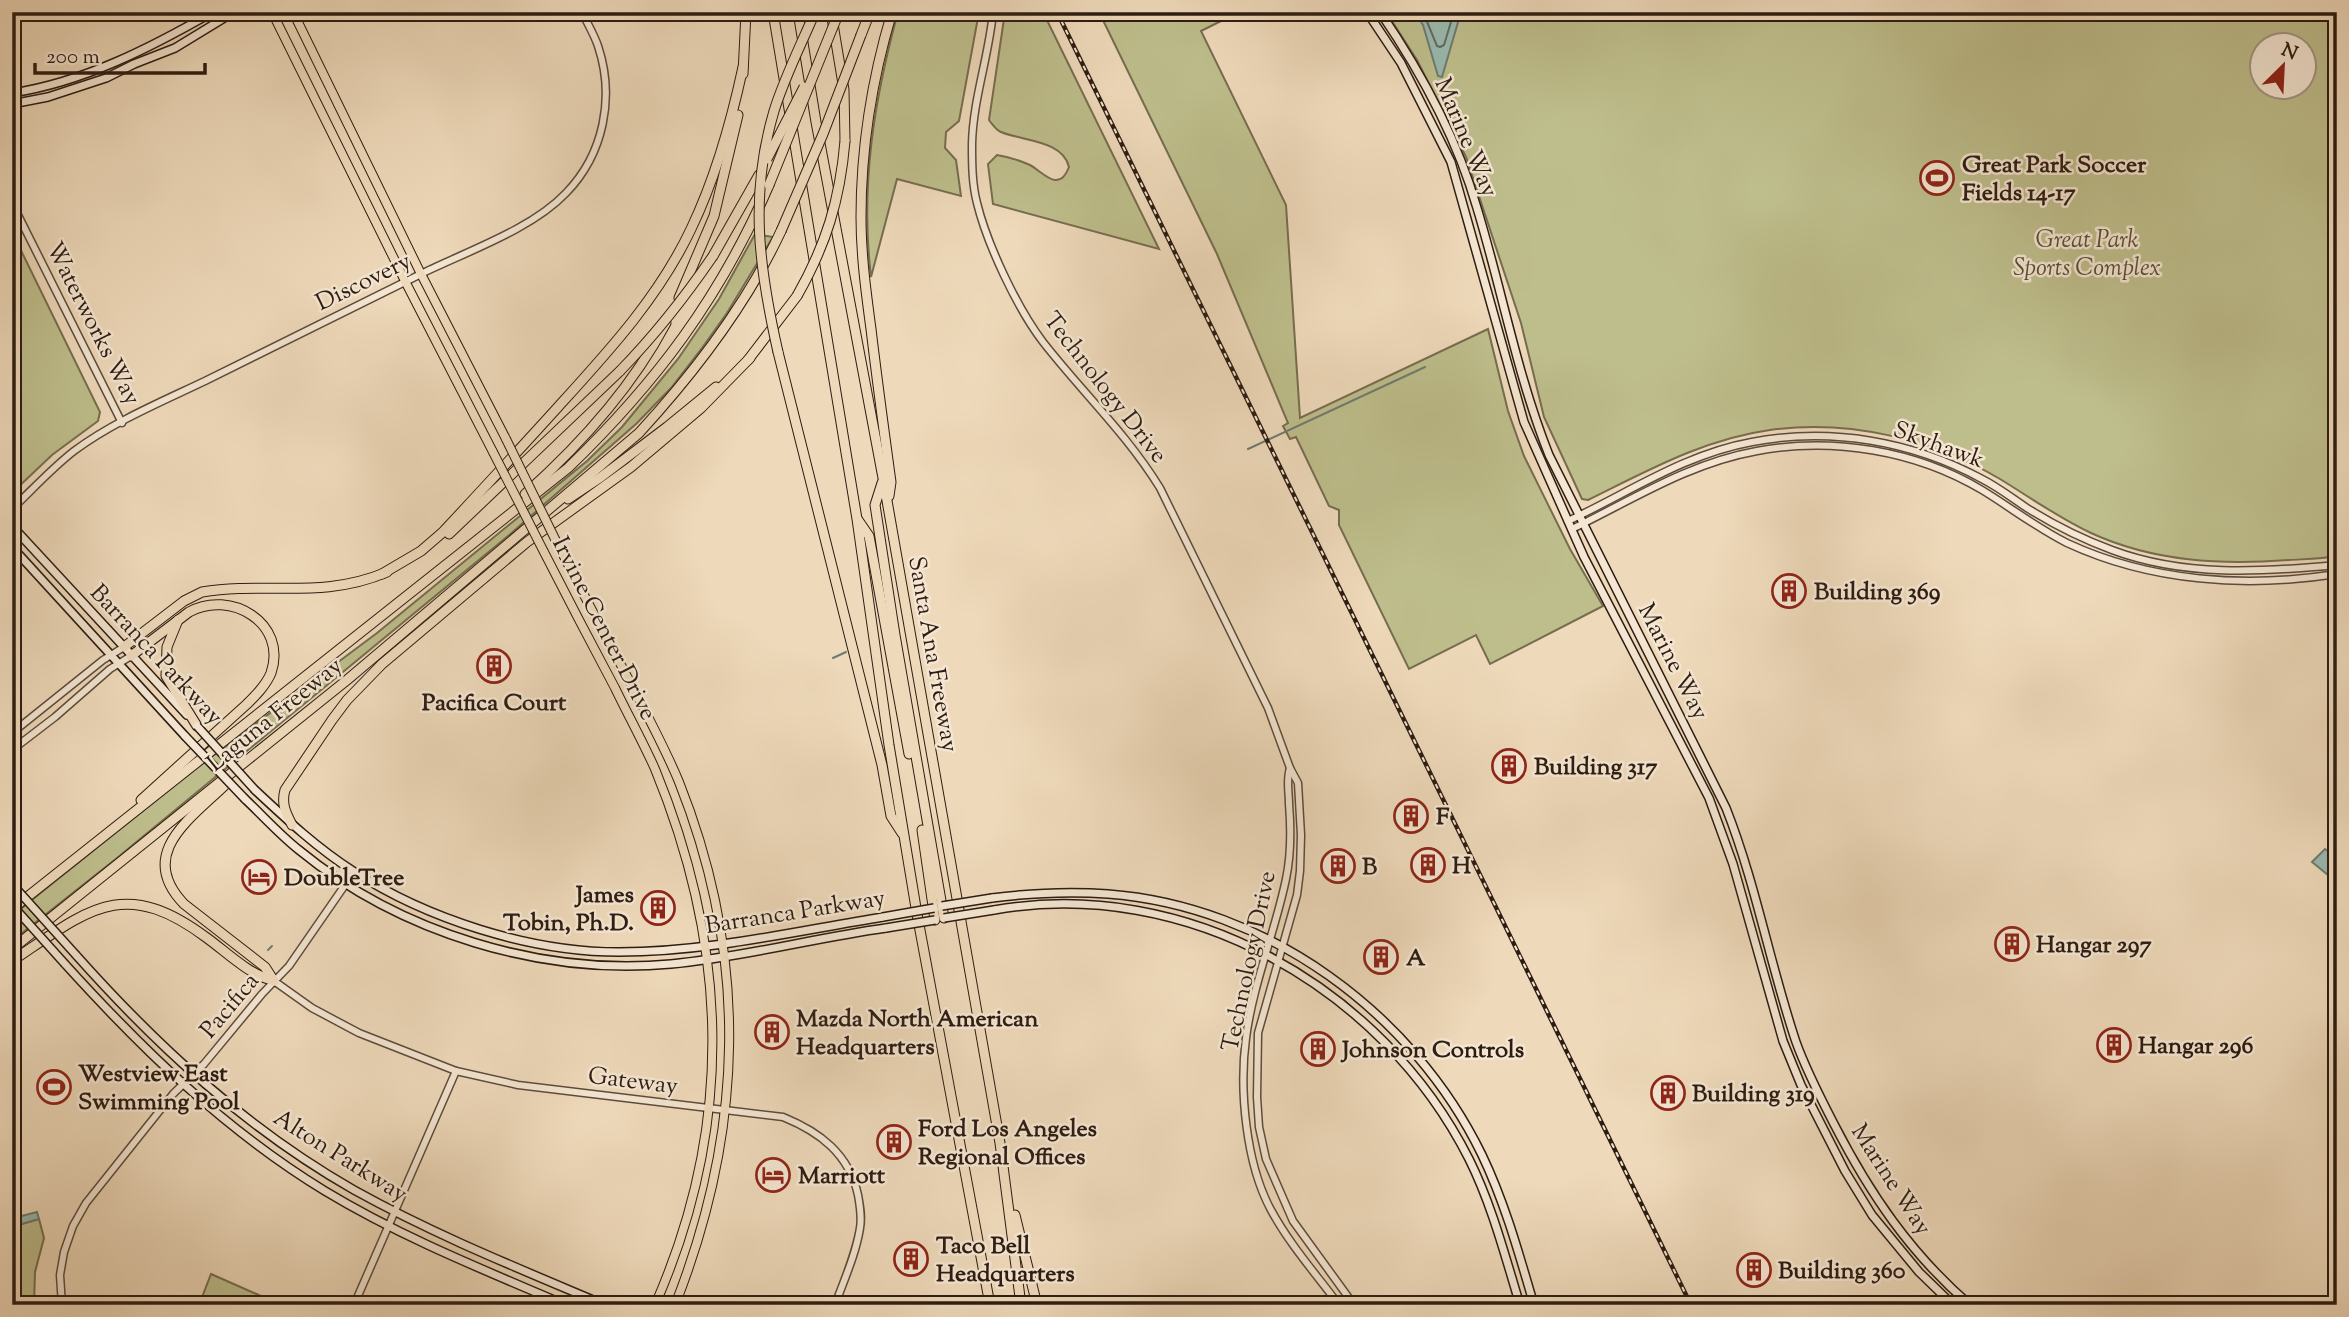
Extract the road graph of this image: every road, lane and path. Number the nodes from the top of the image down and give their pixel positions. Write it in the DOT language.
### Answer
graph roads {
  1 [pos="213,12"];
  2 [pos="234,12"];
  3 [pos="272,12"];
  4 [pos="293,12"];
  5 [pos="582,12"];
  6 [pos="746,12"];
  7 [pos="773,12"];
  8 [pos="799,12"];
  9 [pos="815,12"];
  10 [pos="831,12"];
  11 [pos="839,12"];
  12 [pos="870,12"];
  13 [pos="892,12"];
  14 [pos="993,12"];
  15 [pos="1367,12"];
  16 [pos="1380,12"];
  17 [pos="820,58"];
  18 [pos="743,67"];
  19 [pos="12,93"];
  20 [pos="12,104"];
  21 [pos="12,203"];
  22 [pos="421,274"];
  23 [pos="406,283"];
  24 [pos="750,358"];
  25 [pos="122,423"];
  26 [pos="883,478"];
  27 [pos="557,504"];
  28 [pos="888,504"];
  29 [pos="12,509"];
  30 [pos="857,519"];
  31 [pos="1582,519"];
  32 [pos="1568,521"];
  33 [pos="12,526"];
  34 [pos="1572,529"];
  35 [pos="12,547"];
  36 [pos="458,554"];
  37 [pos="2337,565"];
  38 [pos="382,574"];
  39 [pos="2337,574"];
  40 [pos="179,618"];
  41 [pos="124,646"];
  42 [pos="112,654"];
  43 [pos="131,656"];
  44 [pos="119,663"];
  45 [pos="197,726"];
  46 [pos="12,733"];
  47 [pos="265,747"];
  48 [pos="12,750"];
  49 [pos="1290,768"];
  50 [pos="921,809"];
  51 [pos="292,825"];
  52 [pos="905,838"];
  53 [pos="88,848"];
  54 [pos="354,872"];
  55 [pos="345,883"];
  56 [pos="12,884"];
  57 [pos="12,907"];
  58 [pos="938,907"];
  59 [pos="940,919"];
  60 [pos="1270,941"];
  61 [pos="723,943"];
  62 [pos="706,945"];
  63 [pos="1282,947"];
  64 [pos="12,949"];
  65 [pos="1267,955"];
  66 [pos="724,956"];
  67 [pos="709,958"];
  68 [pos="12,961"];
  69 [pos="1278,961"];
  70 [pos="1776,972"];
  71 [pos="1764,974"];
  72 [pos="274,981"];
  73 [pos="456,1071"];
  74 [pos="194,1074"];
  75 [pos="182,1084"];
  76 [pos="710,1108"];
  77 [pos="726,1110"];
  78 [pos="1000,1143"];
  79 [pos="394,1211"];
  80 [pos="388,1226"];
  81 [pos="1020,1303"];
  82 [pos="62,1305"];
  83 [pos="354,1305"];
  84 [pos="566,1305"];
  85 [pos="605,1305"];
  86 [pos="655,1305"];
  87 [pos="675,1305"];
  88 [pos="835,1305"];
  89 [pos="990,1305"];
  90 [pos="1037,1305"];
  91 [pos="1339,1305"];
  92 [pos="1354,1305"];
  93 [pos="1520,1305"];
  94 [pos="1534,1305"];
  95 [pos="1953,1305"];
  96 [pos="1970,1305"];
  1 -- 19 [label="main road"];
  2 -- 20 [label="main road"];
  3 -- 23 [label="main road, Irvine Center Drive"];
  4 -- 22 [label="main road, Irvine Center Drive"];
  5 -- 22 [label="street, Discovery"];
  6 -- 18 [label="highway"];
  7 -- 30 [label="highway"];
  8 -- 26 [label="highway, Santa Ana Freeway"];
  9 -- 52 [label="highway, bridge"];
  10 -- 24 [label="highway, bridge"];
  11 -- 17 [label="highway, bridge"];
  12 -- 27 [label="highway, bridge"];
  13 -- 28 [label="highway"];
  14 -- 49 [label="street, Technology Drive"];
  15 -- 32 [label="main road, Marine Way"];
  16 -- 31 [label="main road, Marine Way"];
  17 -- 36 [label="highway, bridge"];
  17 -- 38 [label="highway, bridge"];
  18 -- 36 [label="highway"];
  18 -- 38 [label="highway"];
  21 -- 25 [label="street, Waterworks Way"];
  22 -- 23 [label="street, Discovery"];
  22 -- 61 [label="main road, Irvine Center Drive, bridge"];
  23 -- 25 [label="street, Discovery"];
  23 -- 62 [label="main road, Irvine Center Drive, bridge"];
  24 -- 27 [label="highway"];
  24 -- 51 [label="highway"];
  25 -- 29 [label="street, Discovery"];
  26 -- 28 [label="highway, Santa Ana Freeway"];
  26 -- 50 [label="highway"];
  27 -- 47 [label="highway, Laguna Freeway"];
  28 -- 78 [label="highway, Santa Ana Freeway"];
  30 -- 50 [label="highway"];
  30 -- 52 [label="highway"];
  31 -- 32 [label="street, Skyhawk"];
  31 -- 34 [label="street, Skyhawk"];
  31 -- 37 [label="street, Skyhawk"];
  31 -- 39 [label="street, Skyhawk"];
  31 -- 70 [label="main road, Marine Way"];
  32 -- 34 [label="main road, Marine Way"];
  33 -- 41 [label="main road, Barranca Parkway"];
  34 -- 71 [label="main road, Marine Way"];
  35 -- 42 [label="main road, Barranca Parkway"];
  36 -- 53 [label="highway, Laguna Freeway"];
  38 -- 41 [label="highway"];
  40 -- 43 [label="highway"];
  40 -- 45 [label="highway"];
  40 -- 53 [label="highway"];
  41 -- 42 [label="street"];
  41 -- 43 [label="main road, Barranca Parkway"];
  42 -- 44 [label="main road, Barranca Parkway"];
  42 -- 46 [label="street"];
  43 -- 44 [label="street"];
  43 -- 45 [label="main road, Barranca Parkway"];
  44 -- 48 [label="street"];
  44 -- 55 [label="main road, Barranca Parkway, bridge"];
  45 -- 51 [label="main road, Barranca Parkway, bridge"];
  47 -- 64 [label="highway, Laguna Freeway"];
  47 -- 72 [label="highway"];
  49 -- 60 [label="street, Technology Drive"];
  49 -- 63 [label="street, Technology Drive"];
  50 -- 58 [label="highway"];
  51 -- 54 [label="main road, Barranca Parkway"];
  52 -- 89 [label="highway"];
  53 -- 57 [label="highway, Laguna Freeway"];
  54 -- 55 [label="street, Pacifica"];
  54 -- 62 [label="main road, Barranca Parkway"];
  55 -- 67 [label="main road, Barranca Parkway"];
  55 -- 72 [label="street, Pacifica"];
  56 -- 74 [label="main road, Alton Parkway, bridge"];
  57 -- 75 [label="main road, Alton Parkway, bridge"];
  58 -- 59 [label="highway, bridge"];
  58 -- 60 [label="main road, Barranca Parkway, bridge"];
  58 -- 61 [label="main road, Barranca Parkway, bridge"];
  59 -- 65 [label="main road, Barranca Parkway, bridge"];
  59 -- 66 [label="main road, Barranca Parkway, bridge"];
  60 -- 63 [label="main road, Barranca Parkway"];
  60 -- 65 [label="street, Technology Drive"];
  61 -- 62 [label="main road, Barranca Parkway"];
  61 -- 66 [label="main road, Irvine Center Drive"];
  62 -- 67 [label="main road, Irvine Center Drive"];
  63 -- 69 [label="street, Technology Drive"];
  63 -- 94 [label="main road, Barranca Parkway"];
  65 -- 69 [label="main road, Barranca Parkway"];
  65 -- 91 [label="street, Technology Drive"];
  66 -- 67 [label="main road, Barranca Parkway"];
  66 -- 77 [label="main road, Irvine Center Drive"];
  67 -- 76 [label="main road, Irvine Center Drive"];
  68 -- 72 [label="highway"];
  69 -- 92 [label="street, Technology Drive"];
  69 -- 93 [label="main road, Barranca Parkway"];
  70 -- 71 [label="main road"];
  70 -- 96 [label="main road, Marine Way"];
  71 -- 95 [label="main road, Marine Way"];
  72 -- 73 [label="street, Gateway"];
  72 -- 74 [label="street, Pacifica"];
  73 -- 76 [label="street, Gateway"];
  73 -- 79 [label="street"];
  74 -- 75 [label="street, Pacifica"];
  74 -- 79 [label="main road, Alton Parkway"];
  75 -- 80 [label="main road, Alton Parkway"];
  75 -- 82 [label="street, Pacifica"];
  76 -- 77 [label="street, Gateway"];
  76 -- 86 [label="main road, Irvine Center Drive"];
  77 -- 87 [label="main road, Irvine Center Drive"];
  77 -- 88 [label="street, Gateway"];
  78 -- 81 [label="highway, Santa Ana Freeway"];
  78 -- 90 [label="highway"];
  79 -- 80 [label="street"];
  79 -- 85 [label="main road, Alton Parkway"];
  80 -- 83 [label="street"];
  80 -- 84 [label="main road, Alton Parkway"];
}
